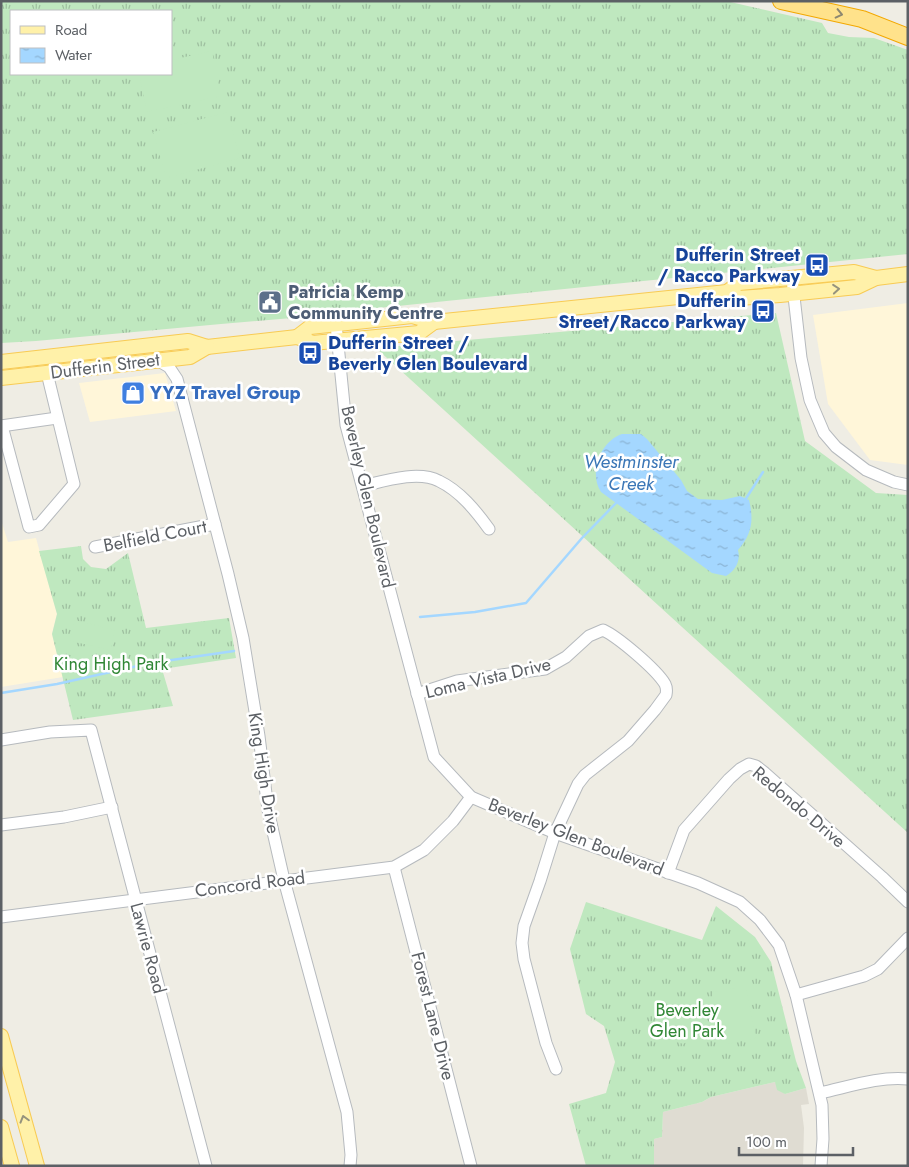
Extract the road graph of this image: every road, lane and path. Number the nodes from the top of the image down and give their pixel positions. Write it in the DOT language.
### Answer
graph roads {
  1 [pos="781,1"];
  2 [pos="908,37"];
  3 [pos="908,274"];
  4 [pos="793,286"];
  5 [pos="434,322"];
  6 [pos="336,324"];
  7 [pos="297,336"];
  8 [pos="339,341"];
  9 [pos="207,347"];
  10 [pos="190,357"];
  11 [pos="32,358"];
  12 [pos="157,360"];
  13 [pos="1,362"];
  14 [pos="1,366"];
  15 [pos="47,373"];
  16 [pos="1,378"];
  17 [pos="177,379"];
  18 [pos="57,418"];
  19 [pos="1,426"];
  20 [pos="908,485"];
  21 [pos="363,486"];
  22 [pos="216,524"];
  23 [pos="490,529"];
  24 [pos="95,547"];
  25 [pos="416,694"];
  26 [pos="1,740"];
  27 [pos="471,797"];
  28 [pos="112,807"];
  29 [pos="1,825"];
  30 [pos="555,833"];
  31 [pos="394,867"];
  32 [pos="668,873"];
  33 [pos="284,880"];
  34 [pos="135,898"];
  35 [pos="908,902"];
  36 [pos="1,917"];
  37 [pos="908,938"];
  38 [pos="796,995"];
  39 [pos="1,1036"];
  40 [pos="556,1069"];
  41 [pos="908,1079"];
  42 [pos="820,1093"];
  43 [pos="1,1127"];
  44 [pos="12,1166"];
  45 [pos="37,1166"];
  46 [pos="206,1166"];
  47 [pos="350,1166"];
  48 [pos="471,1166"];
  49 [pos="822,1166"];
  1 -- 2 [label="highway, one-way"];
  3 -- 4 [label="main road, Dufferin Street"];
  4 -- 5 [label="main road, Dufferin Street"];
  4 -- 20 [label="street"];
  5 -- 6 [label="main road, Dufferin Street"];
  5 -- 8 [label="main road, Dufferin Street"];
  6 -- 7 [label="main road, Dufferin Street"];
  6 -- 8 [label="street, Beverley Glen Boulevard"];
  7 -- 8 [label="main road, Dufferin Street"];
  7 -- 9 [label="main road, Dufferin Street"];
  8 -- 21 [label="street, Beverley Glen Boulevard"];
  9 -- 10 [label="main road, Dufferin Street"];
  9 -- 11 [label="main road, Dufferin Street"];
  10 -- 12 [label="main road, Dufferin Street"];
  10 -- 17 [label="street"];
  11 -- 13 [label="main road, Dufferin Street"];
  11 -- 14 [label="main road"];
  12 -- 15 [label="main road, Dufferin Street"];
  12 -- 17 [label="street, King High Drive"];
  15 -- 16 [label="main road, Dufferin Street"];
  15 -- 18 [label="street"];
  17 -- 22 [label="street, King High Drive"];
  18 -- 19 [label="street"];
  18 -- 19 [label="street"];
  21 -- 23 [label="street"];
  21 -- 25 [label="street, Beverley Glen Boulevard"];
  22 -- 24 [label="street, Belfield Court"];
  22 -- 33 [label="street, King High Drive"];
  25 -- 27 [label="street, Beverley Glen Boulevard"];
  25 -- 30 [label="street, Loma Vista Drive"];
  26 -- 28 [label="street, Lawrie Road"];
  27 -- 30 [label="street, Beverley Glen Boulevard"];
  27 -- 31 [label="street, Concord Road"];
  28 -- 29 [label="street"];
  28 -- 34 [label="street, Lawrie Road"];
  30 -- 32 [label="street, Beverley Glen Boulevard"];
  30 -- 40 [label="street"];
  31 -- 33 [label="street, Concord Road"];
  31 -- 48 [label="street, Forest Lane Drive"];
  32 -- 35 [label="street, Redondo Drive"];
  32 -- 38 [label="street, Beverley Glen Boulevard"];
  33 -- 34 [label="street, Concord Road"];
  33 -- 47 [label="street, King High Drive"];
  34 -- 36 [label="street, Concord Road"];
  34 -- 46 [label="street, Lawrie Road"];
  37 -- 38 [label="street"];
  38 -- 42 [label="street, Beverley Glen Boulevard"];
  45 -- 39 [label="main road, one-way"];
  41 -- 42 [label="street"];
  42 -- 49 [label="street, Beverley Glen Boulevard"];
  43 -- 44 [label="main road"];
}
